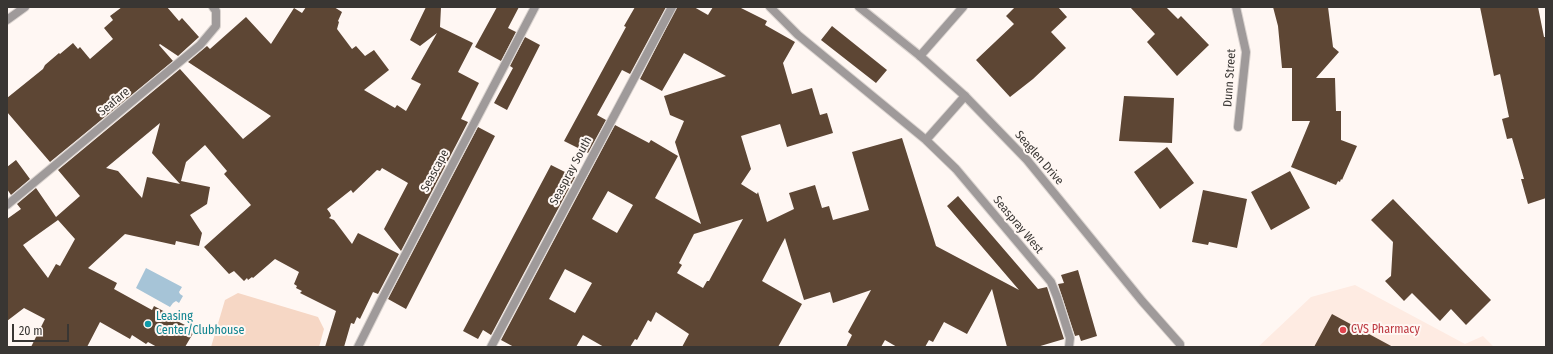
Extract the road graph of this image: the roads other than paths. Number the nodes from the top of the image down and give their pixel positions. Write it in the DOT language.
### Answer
graph roads {
  1 [pos="25,7"];
  2 [pos="213,7"];
  3 [pos="535,7"];
  4 [pos="672,7"];
  5 [pos="770,7"];
  6 [pos="859,7"];
  7 [pos="963,7"];
  8 [pos="1236,7"];
  9 [pos="7,20"];
  10 [pos="920,56"];
  11 [pos="965,96"];
  12 [pos="1238,127"];
  13 [pos="926,140"];
  14 [pos="7,205"];
  15 [pos="1180,346"];
  16 [pos="358,347"];
  17 [pos="491,347"];
  18 [pos="1069,347"];
  1 -- 9 [label="street"];
  2 -- 14 [label="street, Seafare"];
  3 -- 16 [label="street, Seascape"];
  4 -- 17 [label="street, Seaspray South"];
  5 -- 13 [label="street, Seaspray West"];
  6 -- 10 [label="street, Seaglen Drive"];
  7 -- 10 [label="street"];
  8 -- 12 [label="street, Dunn Street"];
  10 -- 11 [label="street, Seaglen Drive"];
  11 -- 13 [label="street"];
  11 -- 15 [label="street, Seaglen Drive"];
  13 -- 18 [label="street, Seaspray West"];
}
